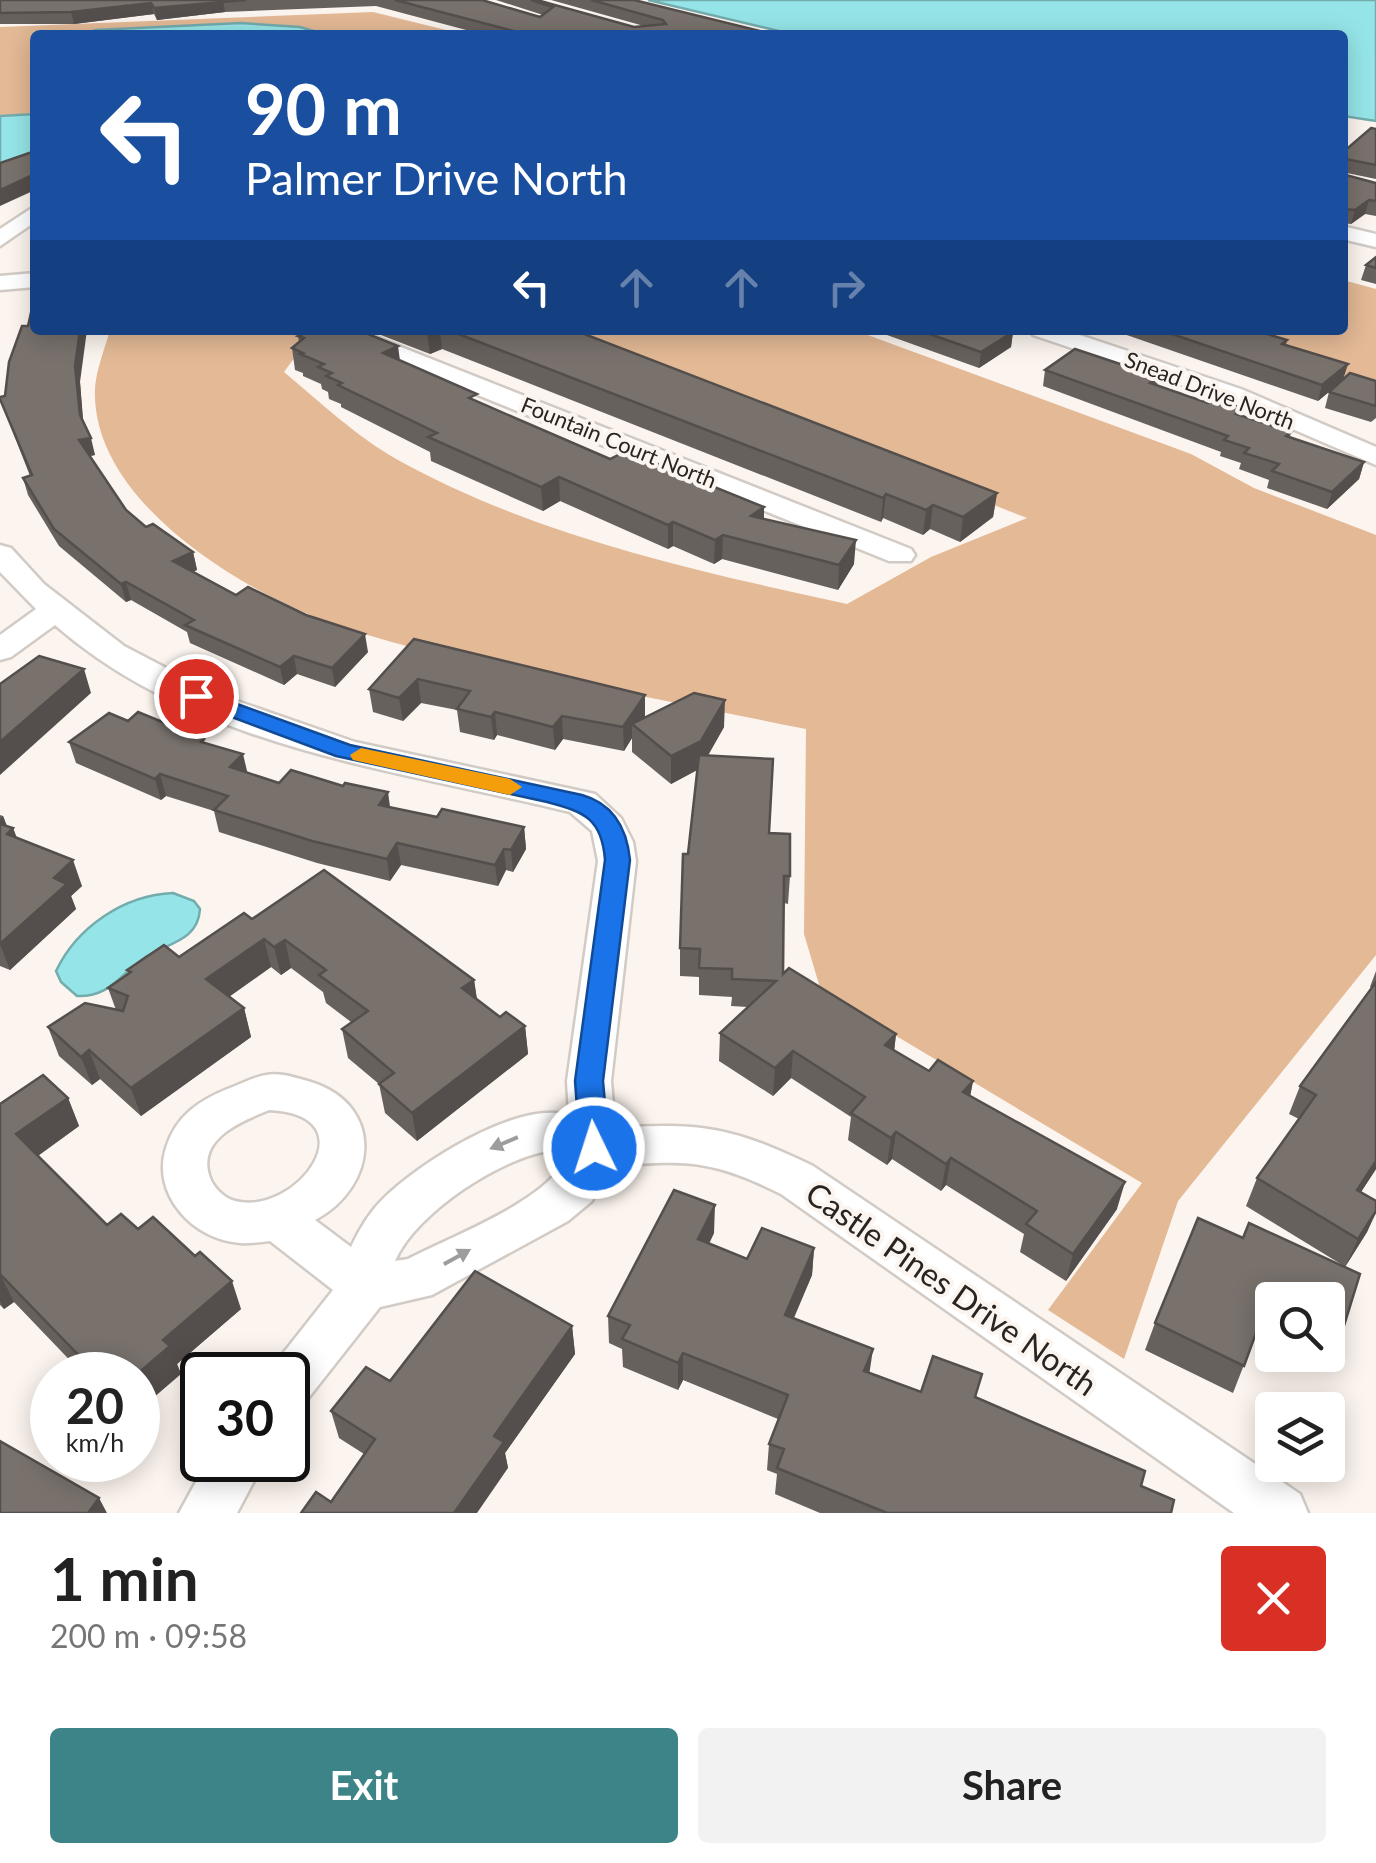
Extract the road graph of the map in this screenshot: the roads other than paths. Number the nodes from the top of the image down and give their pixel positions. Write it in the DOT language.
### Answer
graph roads {
  1 [pos="30,216"];
  2 [pos="1348,234"];
  3 [pos="0,240"];
  4 [pos="1376,241"];
  5 [pos="30,280"];
  6 [pos="0,283"];
  7 [pos="349,335"];
  8 [pos="1057,335"];
  9 [pos="1376,457"];
  10 [pos="0,554"];
  11 [pos="900,555"];
  12 [pos="54,610"];
  13 [pos="0,650"];
  14 [pos="594,1148"];
  15 [pos="276,1218"];
  16 [pos="366,1287"];
  17 [pos="310,1357"];
  18 [pos="225,1482"];
  19 [pos="206,1513"];
  20 [pos="1281,1513"];
  1 -- 3 [label="street"];
  2 -- 4 [label="street"];
  5 -- 6 [label="street"];
  7 -- 11 [label="street, Fountain Court North"];
  8 -- 9 [label="street, Snead Drive North"];
  10 -- 12 [label="street"];
  12 -- 13 [label="street"];
  12 -- 14 [label="street"];
  16 -- 14 [label="street, one-way"];
  14 -- 16 [label="street, Castle Pines Drive North, one-way"];
  14 -- 20 [label="street, Castle Pines Drive North"];
  15 -- 16 [label="street"];
  16 -- 17 [label="street, Castle Pines Drive North"];
  18 -- 19 [label="street"];
}
